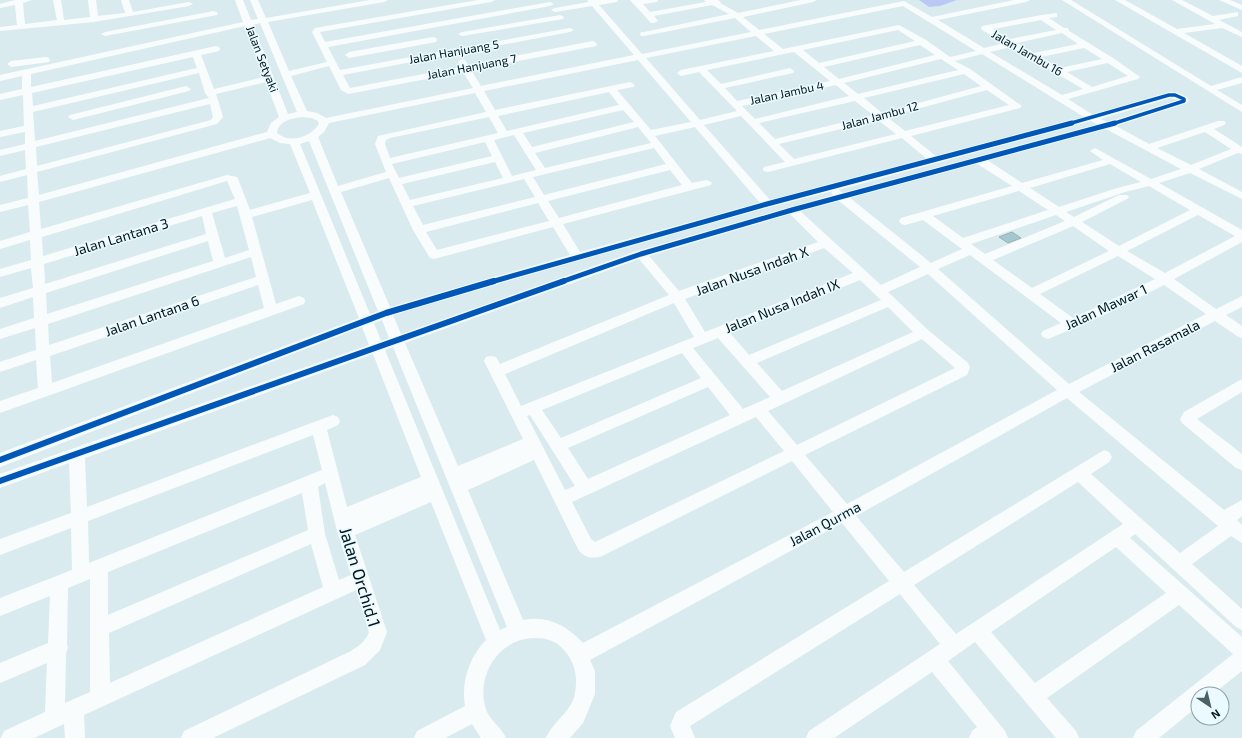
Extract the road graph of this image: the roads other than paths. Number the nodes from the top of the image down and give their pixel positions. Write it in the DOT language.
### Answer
graph roads {
  1 [pos="28,0"];
  2 [pos="57,0"];
  3 [pos="92,0"];
  4 [pos="125,0"];
  5 [pos="160,0"];
  6 [pos="239,0"];
  7 [pos="254,0"];
  8 [pos="384,0"];
  9 [pos="426,0"];
  10 [pos="491,0"];
  11 [pos="614,0"];
  12 [pos="654,0"];
  13 [pos="725,0"];
  14 [pos="813,0"];
  15 [pos="1026,0"];
  16 [pos="1066,0"];
  17 [pos="1119,0"];
  18 [pos="1131,0"];
  19 [pos="1195,0"];
  20 [pos="1223,0"];
  21 [pos="19,1"];
  22 [pos="709,1"];
  23 [pos="902,1"];
  24 [pos="189,2"];
  25 [pos="592,2"];
  26 [pos="635,2"];
  27 [pos="1179,2"];
  28 [pos="0,6"];
  29 [pos="553,8"];
  30 [pos="1242,8"];
  31 [pos="163,9"];
  32 [pos="432,10"];
  33 [pos="214,13"];
  34 [pos="130,15"];
  35 [pos="649,15"];
  36 [pos="739,15"];
  37 [pos="1054,15"];
  38 [pos="192,17"];
  39 [pos="1042,17"];
  40 [pos="1236,17"];
  41 [pos="932,19"];
  42 [pos="1212,19"];
  43 [pos="94,20"];
  44 [pos="263,20"];
  45 [pos="454,22"];
  46 [pos="61,23"];
  47 [pos="248,23"];
  48 [pos="910,24"];
  49 [pos="440,25"];
  50 [pos="1223,25"];
  51 [pos="22,27"];
  52 [pos="427,27"];
  53 [pos="899,27"];
  54 [pos="0,29"];
  55 [pos="663,30"];
  56 [pos="1065,30"];
  57 [pos="760,32"];
  58 [pos="1179,32"];
  59 [pos="1240,32"];
  60 [pos="105,34"];
  61 [pos="462,34"];
  62 [pos="644,34"];
  63 [pos="576,38"];
  64 [pos="433,40"];
  65 [pos="344,41"];
  66 [pos="923,42"];
  67 [pos="1011,43"];
  68 [pos="593,44"];
  69 [pos="323,45"];
  70 [pos="1088,45"];
  71 [pos="216,48"];
  72 [pos="472,48"];
  73 [pos="788,50"];
  74 [pos="456,51"];
  75 [pos="982,51"];
  76 [pos="17,52"];
  77 [pos="196,53"];
  78 [pos="109,54"];
  79 [pos="349,54"];
  80 [pos="442,54"];
  81 [pos="770,54"];
  82 [pos="640,56"];
  83 [pos="1034,56"];
  84 [pos="945,58"];
  85 [pos="331,60"];
  86 [pos="1110,60"];
  87 [pos="11,64"];
  88 [pos="1242,64"];
  89 [pos="817,66"];
  90 [pos="466,68"];
  91 [pos="701,69"];
  92 [pos="202,70"];
  93 [pos="355,70"];
  94 [pos="1242,70"];
  95 [pos="967,71"];
  96 [pos="285,72"];
  97 [pos="1060,72"];
  98 [pos="26,73"];
  99 [pos="337,73"];
  100 [pos="681,73"];
  101 [pos="181,74"];
  102 [pos="794,75"];
  103 [pos="1147,75"];
  104 [pos="268,76"];
  105 [pos="1134,77"];
  106 [pos="2,78"];
  107 [pos="1242,80"];
  108 [pos="838,82"];
  109 [pos="630,85"];
  110 [pos="718,87"];
  111 [pos="989,87"];
  112 [pos="809,88"];
  113 [pos="186,89"];
  114 [pos="478,89"];
  115 [pos="611,89"];
  116 [pos="1089,89"];
  117 [pos="1210,89"];
  118 [pos="27,91"];
  119 [pos="211,94"];
  120 [pos="0,97"];
  121 [pos="858,98"];
  122 [pos="1059,99"];
  123 [pos="71,100"];
  124 [pos="736,104"];
  125 [pos="193,105"];
  126 [pos="626,106"];
  127 [pos="1242,109"];
  128 [pos="28,110"];
  129 [pos="744,113"];
  130 [pos="303,114"];
  131 [pos="492,114"];
  132 [pos="881,116"];
  133 [pos="73,117"];
  134 [pos="1092,118"];
  135 [pos="285,119"];
  136 [pos="324,121"];
  137 [pos="752,122"];
  138 [pos="697,123"];
  139 [pos="1221,123"];
  140 [pos="639,124"];
  141 [pos="1107,126"];
  142 [pos="29,128"];
  143 [pos="1206,128"];
  144 [pos="517,131"];
  145 [pos="0,134"];
  146 [pos="272,134"];
  147 [pos="504,134"];
  148 [pos="649,134"];
  149 [pos="903,134"];
  150 [pos="76,135"];
  151 [pos="312,136"];
  152 [pos="488,138"];
  153 [pos="294,141"];
  154 [pos="772,143"];
  155 [pos="31,145"];
  156 [pos="655,145"];
  157 [pos="1150,147"];
  158 [pos="1241,150"];
  159 [pos="530,152"];
  160 [pos="1094,152"];
  161 [pos="0,153"];
  162 [pos="498,158"];
  163 [pos="978,159"];
  164 [pos="935,160"];
  165 [pos="1110,161"];
  166 [pos="792,163"];
  167 [pos="672,166"];
  168 [pos="768,169"];
  169 [pos="1192,170"];
  170 [pos="32,171"];
  171 [pos="391,171"];
  172 [pos="542,172"];
  173 [pos="527,176"];
  174 [pos="0,179"];
  175 [pos="509,180"];
  176 [pos="1149,182"];
  177 [pos="707,183"];
  178 [pos="333,187"];
  179 [pos="689,187"];
  180 [pos="1019,187"];
  181 [pos="1132,189"];
  182 [pos="314,191"];
  183 [pos="837,193"];
  184 [pos="1241,195"];
  185 [pos="34,199"];
  186 [pos="542,200"];
  187 [pos="407,204"];
  188 [pos="767,204"];
  189 [pos="0,208"];
  190 [pos="244,208"];
  191 [pos="792,210"];
  192 [pos="1197,211"];
  193 [pos="206,212"];
  194 [pos="1058,212"];
  195 [pos="924,215"];
  196 [pos="905,220"];
  197 [pos="1073,222"];
  198 [pos="555,223"];
  199 [pos="419,230"];
  200 [pos="36,234"];
  201 [pos="212,236"];
  202 [pos="1242,236"];
  203 [pos="826,243"];
  204 [pos="0,245"];
  205 [pos="966,246"];
  206 [pos="254,252"];
  207 [pos="1118,252"];
  208 [pos="641,254"];
  209 [pos="577,257"];
  210 [pos="983,259"];
  211 [pos="38,262"];
  212 [pos="220,263"];
  213 [pos="929,268"];
  214 [pos="0,273"];
  215 [pos="858,276"];
  216 [pos="262,279"];
  217 [pos="1164,279"];
  218 [pos="40,290"];
  219 [pos="880,291"];
  220 [pos="1030,294"];
  221 [pos="678,297"];
  222 [pos="299,301"];
  223 [pos="1242,301"];
  224 [pos="0,303"];
  225 [pos="884,304"];
  226 [pos="271,310"];
  227 [pos="386,313"];
  228 [pos="1215,316"];
  229 [pos="41,321"];
  230 [pos="367,321"];
  231 [pos="1072,324"];
  232 [pos="720,331"];
  233 [pos="1242,333"];
  234 [pos="0,334"];
  235 [pos="921,334"];
  236 [pos="1048,334"];
  237 [pos="702,338"];
  238 [pos="397,340"];
  239 [pos="684,346"];
  240 [pos="377,347"];
  241 [pos="43,353"];
  242 [pos="748,361"];
  243 [pos="0,367"];
  244 [pos="711,380"];
  245 [pos="1242,385"];
  246 [pos="45,391"];
  247 [pos="1068,391"];
  248 [pos="780,399"];
  249 [pos="0,407"];
  250 [pos="533,408"];
  251 [pos="758,409"];
  252 [pos="517,414"];
  253 [pos="740,417"];
  254 [pos="333,421"];
  255 [pos="318,426"];
  256 [pos="559,445"];
  257 [pos="535,447"];
  258 [pos="77,454"];
  259 [pos="794,454"];
  260 [pos="1104,457"];
  261 [pos="0,460"];
  262 [pos="1242,463"];
  263 [pos="332,474"];
  264 [pos="1079,474"];
  265 [pos="0,481"];
  266 [pos="456,481"];
  267 [pos="309,484"];
  268 [pos="433,486"];
  269 [pos="585,488"];
  270 [pos="562,499"];
  271 [pos="1242,507"];
  272 [pos="844,514"];
  273 [pos="78,517"];
  274 [pos="343,524"];
  275 [pos="1135,525"];
  276 [pos="1233,527"];
  277 [pos="317,534"];
  278 [pos="1117,537"];
  279 [pos="0,547"];
  280 [pos="1179,564"];
  281 [pos="99,568"];
  282 [pos="81,575"];
  283 [pos="361,579"];
  284 [pos="901,583"];
  285 [pos="60,584"];
  286 [pos="333,591"];
  287 [pos="1180,593"];
  288 [pos="0,607"];
  289 [pos="1242,621"];
  290 [pos="99,628"];
  291 [pos="518,630"];
  292 [pos="977,630"];
  293 [pos="496,642"];
  294 [pos="954,646"];
  295 [pos="59,648"];
  296 [pos="1242,650"];
  297 [pos="580,655"];
  298 [pos="934,659"];
  299 [pos="1242,659"];
  300 [pos="0,673"];
  301 [pos="1208,686"];
  302 [pos="100,696"];
  303 [pos="1034,696"];
  304 [pos="1190,700"];
  305 [pos="74,710"];
  306 [pos="476,711"];
  307 [pos="55,717"];
  308 [pos="564,735"];
  309 [pos="989,735"];
  310 [pos="11,738"];
  311 [pos="75,738"];
  312 [pos="191,738"];
  313 [pos="424,738"];
  314 [pos="496,738"];
  315 [pos="685,738"];
  316 [pos="816,738"];
  317 [pos="1069,738"];
  318 [pos="1143,738"];
  1 -- 21 [label="street"];
  2 -- 46 [label="street"];
  3 -- 43 [label="street"];
  4 -- 34 [label="street"];
  5 -- 31 [label="street"];
  6 -- 47 [label="street, Jalan Setyaki"];
  7 -- 44 [label="street"];
  8 -- 44 [label="street"];
  9 -- 32 [label="street"];
  10 -- 32 [label="street"];
  11 -- 25 [label="street"];
  12 -- 26 [label="street"];
  13 -- 22 [label="street"];
  14 -- 36 [label="street"];
  15 -- 41 [label="street"];
  16 -- 117 [label="street"];
  17 -- 58 [label="street"];
  18 -- 58 [label="street"];
  19 -- 27 [label="street"];
  20 -- 30 [label="street"];
  21 -- 28 [label="street"];
  21 -- 51 [label="street"];
  22 -- 35 [label="street"];
  22 -- 36 [label="street"];
  23 -- 41 [label="street"];
  23 -- 57 [label="street"];
  24 -- 31 [label="street"];
  24 -- 38 [label="street"];
  25 -- 29 [label="street"];
  25 -- 82 [label="street"];
  26 -- 35 [label="street"];
  27 -- 42 [label="street"];
  29 -- 45 [label="street"];
  29 -- 61 [label="street"];
  29 -- 63 [label="street"];
  31 -- 34 [label="street"];
  32 -- 49 [label="street"];
  32 -- 69 [label="street"];
  33 -- 38 [label="street"];
  34 -- 43 [label="street"];
  35 -- 55 [label="street"];
  36 -- 55 [label="street"];
  36 -- 57 [label="street"];
  37 -- 39 [label="street, Jalan Jambu 16"];
  38 -- 60 [label="street"];
  39 -- 56 [label="street"];
  39 -- 67 [label="street, Jalan Jambu 16"];
  40 -- 42 [label="street"];
  41 -- 75 [label="street"];
  42 -- 50 [label="street"];
  43 -- 46 [label="street"];
  44 -- 47 [label="street"];
  44 -- 96 [label="street"];
  45 -- 49 [label="street"];
  45 -- 61 [label="street"];
  46 -- 51 [label="street"];
  47 -- 78 [label="street"];
  47 -- 104 [label="street, Jalan Setyaki"];
  48 -- 53 [label="street"];
  49 -- 52 [label="street"];
  50 -- 58 [label="street"];
  50 -- 59 [label="street"];
  51 -- 54 [label="street"];
  52 -- 64 [label="street"];
  52 -- 65 [label="street"];
  53 -- 66 [label="street"];
  53 -- 73 [label="street"];
  55 -- 62 [label="street"];
  56 -- 67 [label="street, Jalan Jambu 4"];
  56 -- 70 [label="street"];
  57 -- 73 [label="street"];
  57 -- 82 [label="street"];
  58 -- 88 [label="street"];
  58 -- 94 [label="street"];
  61 -- 72 [label="street"];
  63 -- 68 [label="street, Jalan Hanjuang 7"];
  63 -- 72 [label="street, Jalan Hanjuang 5"];
  63 -- 90 [label="street, Jalan Hanjuang 7"];
  64 -- 79 [label="street"];
  64 -- 80 [label="street"];
  65 -- 69 [label="street"];
  65 -- 79 [label="street"];
  66 -- 84 [label="street"];
  66 -- 89 [label="street"];
  67 -- 75 [label="street, Jalan Jambu 4"];
  67 -- 83 [label="street, Jalan Jambu 16"];
  69 -- 85 [label="street"];
  70 -- 83 [label="street"];
  70 -- 86 [label="street"];
  71 -- 77 [label="street"];
  72 -- 74 [label="street, Jalan Hanjuang 5"];
  73 -- 81 [label="street"];
  73 -- 89 [label="street"];
  74 -- 80 [label="street, Jalan Hanjuang 5"];
  74 -- 90 [label="street"];
  75 -- 84 [label="street, Jalan Jambu 4"];
  75 -- 122 [label="street"];
  76 -- 87 [label="street"];
  77 -- 92 [label="street"];
  77 -- 118 [label="street"];
  78 -- 87 [label="street"];
  78 -- 98 [label="street"];
  79 -- 93 [label="street"];
  80 -- 93 [label="street, Jalan Hanjuang 5"];
  81 -- 91 [label="street"];
  81 -- 102 [label="street"];
  82 -- 114 [label="street"];
  82 -- 138 [label="street"];
  83 -- 97 [label="street, Jalan Jambu 16"];
  84 -- 95 [label="street"];
  84 -- 108 [label="street, Jalan Jambu 4"];
  85 -- 96 [label="street"];
  85 -- 99 [label="street"];
  86 -- 97 [label="street"];
  86 -- 105 [label="street"];
  87 -- 106 [label="street"];
  89 -- 108 [label="street"];
  90 -- 99 [label="street, Jalan Hanjuang 7"];
  90 -- 114 [label="street"];
  91 -- 100 [label="street"];
  91 -- 110 [label="street"];
  92 -- 101 [label="street"];
  92 -- 119 [label="street"];
  93 -- 99 [label="street, Jalan Hanjuang 5"];
  95 -- 111 [label="street"];
  95 -- 121 [label="street"];
  96 -- 130 [label="street"];
  97 -- 116 [label="street, Jalan Jambu 16"];
  98 -- 106 [label="street"];
  98 -- 118 [label="street"];
  101 -- 113 [label="street"];
  101 -- 123 [label="street"];
  102 -- 110 [label="street"];
  102 -- 112 [label="street"];
  103 -- 105 [label="street"];
  104 -- 119 [label="street"];
  104 -- 135 [label="street, Jalan Setyaki"];
  105 -- 116 [label="street"];
  107 -- 117 [label="street"];
  108 -- 112 [label="street, Jalan Jambu 4"];
  108 -- 121 [label="street"];
  109 -- 115 [label="street"];
  110 -- 124 [label="street"];
  111 -- 132 [label="street, Jalan Jambu 12"];
  111 -- 149 [label="street"];
  112 -- 124 [label="street, Jalan Jambu 4"];
  113 -- 125 [label="street"];
  113 -- 133 [label="street"];
  114 -- 131 [label="street"];
  114 -- 136 [label="street"];
  115 -- 126 [label="street"];
  115 -- 131 [label="street"];
  116 -- 122 [label="street"];
  117 -- 127 [label="street"];
  118 -- 120 [label="street"];
  118 -- 128 [label="street"];
  119 -- 125 [label="street"];
  119 -- 170 [label="street"];
  121 -- 132 [label="street"];
  121 -- 137 [label="street"];
  122 -- 134 [label="street"];
  123 -- 128 [label="street"];
  123 -- 133 [label="street"];
  124 -- 129 [label="street"];
  125 -- 150 [label="street"];
  126 -- 140 [label="street"];
  126 -- 144 [label="street"];
  128 -- 142 [label="street"];
  129 -- 137 [label="street"];
  129 -- 138 [label="street"];
  130 -- 135 [label="street"];
  130 -- 136 [label="street"];
  131 -- 147 [label="street"];
  131 -- 171 [label="street"];
  132 -- 149 [label="street"];
  132 -- 154 [label="street, Jalan Jambu 12"];
  133 -- 150 [label="street"];
  134 -- 141 [label="street"];
  134 -- 141 [label="street"];
  134 -- 164 [label="street"];
  135 -- 146 [label="street"];
  136 -- 151 [label="street"];
  137 -- 154 [label="street"];
  138 -- 148 [label="street"];
  138 -- 188 [label="street"];
  139 -- 143 [label="street"];
  140 -- 148 [label="street"];
  140 -- 159 [label="street"];
  141 -- 157 [label="street"];
  141 -- 163 [label="street"];
  142 -- 145 [label="street"];
  142 -- 155 [label="street"];
  143 -- 157 [label="street"];
  143 -- 158 [label="street"];
  144 -- 147 [label="street"];
  144 -- 159 [label="street"];
  146 -- 153 [label="street"];
  146 -- 185 [label="street"];
  147 -- 152 [label="street"];
  148 -- 156 [label="street"];
  149 -- 164 [label="street"];
  149 -- 166 [label="street"];
  150 -- 155 [label="street"];
  151 -- 153 [label="street"];
  151 -- 178 [label="street"];
  152 -- 162 [label="street"];
  152 -- 171 [label="street"];
  153 -- 182 [label="street"];
  154 -- 166 [label="street"];
  155 -- 161 [label="street"];
  155 -- 170 [label="street"];
  156 -- 167 [label="street"];
  156 -- 172 [label="street"];
  157 -- 169 [label="street"];
  158 -- 169 [label="street"];
  159 -- 172 [label="street"];
  160 -- 165 [label="street"];
  162 -- 171 [label="street"];
  162 -- 175 [label="street"];
  163 -- 180 [label="street"];
  163 -- 183 [label="street"];
  164 -- 183 [label="street"];
  165 -- 176 [label="street"];
  165 -- 180 [label="street"];
  166 -- 168 [label="street"];
  167 -- 179 [label="street"];
  167 -- 186 [label="street"];
  169 -- 176 [label="street"];
  169 -- 184 [label="street"];
  170 -- 174 [label="street"];
  170 -- 185 [label="street"];
  171 -- 178 [label="street"];
  171 -- 187 [label="street"];
  172 -- 173 [label="street"];
  173 -- 175 [label="street"];
  173 -- 186 [label="street"];
  175 -- 187 [label="street"];
  176 -- 181 [label="street"];
  176 -- 192 [label="street"];
  177 -- 179 [label="street"];
  178 -- 227 [label="street"];
  179 -- 198 [label="street"];
  180 -- 194 [label="street"];
  180 -- 195 [label="street"];
  181 -- 194 [label="street"];
  181 -- 197 [label="street"];
  182 -- 190 [label="street, Jalan Lantana 3"];
  182 -- 230 [label="street"];
  183 -- 188 [label="street"];
  183 -- 191 [label="street"];
  183 -- 213 [label="street"];
  185 -- 189 [label="street"];
  185 -- 200 [label="street"];
  186 -- 198 [label="street"];
  186 -- 199 [label="street"];
  187 -- 199 [label="street"];
  188 -- 209 [label="street"];
  190 -- 193 [label="street, Jalan Lantana 3"];
  190 -- 200 [label="street"];
  190 -- 206 [label="street"];
  191 -- 203 [label="street"];
  191 -- 208 [label="street"];
  192 -- 202 [label="street"];
  192 -- 207 [label="street"];
  193 -- 201 [label="street"];
  193 -- 211 [label="street, Jalan Lantana 3"];
  194 -- 197 [label="street"];
  194 -- 205 [label="street"];
  195 -- 196 [label="street"];
  195 -- 205 [label="street"];
  197 -- 207 [label="street"];
  197 -- 210 [label="street"];
  198 -- 199 [label="street"];
  198 -- 209 [label="street"];
  200 -- 204 [label="street"];
  200 -- 211 [label="street"];
  201 -- 212 [label="street"];
  201 -- 218 [label="street"];
  202 -- 217 [label="street, Jalan Mawar 1"];
  203 -- 215 [label="street"];
  203 -- 221 [label="street, Jalan Nusa Indah X"];
  205 -- 210 [label="street"];
  205 -- 213 [label="street"];
  206 -- 212 [label="street"];
  206 -- 216 [label="street"];
  207 -- 217 [label="street"];
  207 -- 220 [label="street"];
  208 -- 221 [label="street"];
  208 -- 238 [label="street"];
  209 -- 227 [label="street"];
  210 -- 220 [label="street"];
  211 -- 214 [label="street, Jalan Lantana 3"];
  211 -- 218 [label="street"];
  212 -- 229 [label="street"];
  213 -- 219 [label="street"];
  213 -- 247 [label="street"];
  215 -- 219 [label="street"];
  215 -- 225 [label="street"];
  215 -- 232 [label="street, Jalan Nusa Indah IX"];
  216 -- 226 [label="street"];
  216 -- 241 [label="street, Jalan Lantana 6"];
  217 -- 228 [label="street"];
  217 -- 231 [label="street, Jalan Mawar 1"];
  218 -- 224 [label="street"];
  218 -- 229 [label="street"];
  219 -- 235 [label="street"];
  220 -- 231 [label="street"];
  221 -- 237 [label="street"];
  221 -- 252 [label="street, Jalan Nusa Indah X"];
  222 -- 226 [label="street"];
  223 -- 228 [label="street, Jalan Rasamala"];
  225 -- 235 [label="street"];
  225 -- 242 [label="street"];
  226 -- 246 [label="street"];
  227 -- 230 [label="street"];
  227 -- 238 [label="street"];
  228 -- 233 [label="street"];
  228 -- 247 [label="street, Jalan Rasamala"];
  229 -- 234 [label="street"];
  229 -- 241 [label="street"];
  230 -- 240 [label="street"];
  230 -- 261 [label="street"];
  231 -- 236 [label="street, Jalan Mawar 1"];
  232 -- 237 [label="street, Jalan Nusa Indah IX"];
  232 -- 242 [label="street"];
  235 -- 248 [label="street"];
  235 -- 259 [label="street"];
  237 -- 239 [label="street, Jalan Nusa Indah IX"];
  238 -- 240 [label="street"];
  238 -- 266 [label="street"];
  239 -- 244 [label="street"];
  239 -- 250 [label="street, Jalan Nusa Indah IX"];
  240 -- 258 [label="street"];
  240 -- 268 [label="street"];
  241 -- 243 [label="street, Jalan Lantana 6"];
  241 -- 246 [label="street"];
  242 -- 248 [label="street"];
  244 -- 253 [label="street"];
  244 -- 256 [label="street"];
  245 -- 262 [label="street"];
  246 -- 249 [label="street"];
  247 -- 272 [label="street, Jalan Qurma"];
  247 -- 276 [label="street"];
  248 -- 251 [label="street"];
  250 -- 252 [label="street, Jalan Nusa Indah IX"];
  250 -- 256 [label="street"];
  251 -- 253 [label="street"];
  251 -- 259 [label="street"];
  252 -- 257 [label="street"];
  253 -- 269 [label="street"];
  254 -- 255 [label="street"];
  255 -- 263 [label="street, Jalan Orchid.1"];
  255 -- 273 [label="street"];
  256 -- 269 [label="street"];
  257 -- 266 [label="street"];
  257 -- 270 [label="street"];
  258 -- 265 [label="street"];
  258 -- 273 [label="street"];
  259 -- 270 [label="street"];
  259 -- 272 [label="street"];
  260 -- 264 [label="street"];
  263 -- 267 [label="street"];
  263 -- 274 [label="street, Jalan Orchid.1"];
  264 -- 275 [label="street"];
  264 -- 284 [label="street"];
  266 -- 291 [label="street"];
  267 -- 277 [label="street"];
  267 -- 281 [label="street"];
  268 -- 274 [label="street"];
  268 -- 293 [label="street"];
  269 -- 270 [label="street"];
  271 -- 276 [label="street"];
  272 -- 284 [label="street"];
  272 -- 297 [label="street, Jalan Qurma"];
  273 -- 279 [label="street"];
  273 -- 282 [label="street"];
  274 -- 283 [label="street, Jalan Orchid.1"];
  275 -- 278 [label="street"];
  275 -- 280 [label="street"];
  276 -- 280 [label="street"];
  277 -- 286 [label="street"];
  277 -- 290 [label="street"];
  278 -- 287 [label="street"];
  278 -- 292 [label="street"];
  280 -- 289 [label="street"];
  281 -- 282 [label="street"];
  281 -- 290 [label="street"];
  282 -- 285 [label="street"];
  283 -- 286 [label="street"];
  283 -- 312 [label="street, Jalan Orchid.1"];
  284 -- 294 [label="street"];
  284 -- 315 [label="street"];
  285 -- 288 [label="street"];
  285 -- 295 [label="street"];
  286 -- 302 [label="street"];
  287 -- 296 [label="street"];
  287 -- 303 [label="street"];
  290 -- 302 [label="street"];
  291 -- 293 [label="street"];
  291 -- 297 [label="street"];
  292 -- 294 [label="street"];
  292 -- 303 [label="street"];
  293 -- 306 [label="street"];
  294 -- 298 [label="street"];
  295 -- 300 [label="street"];
  295 -- 307 [label="street"];
  297 -- 308 [label="street"];
  298 -- 309 [label="street"];
  298 -- 316 [label="street"];
  299 -- 301 [label="street"];
  302 -- 305 [label="street"];
  303 -- 317 [label="street"];
  304 -- 318 [label="street"];
  305 -- 307 [label="street"];
  305 -- 311 [label="street"];
  306 -- 313 [label="street"];
  306 -- 314 [label="street"];
  307 -- 310 [label="street"];
}
